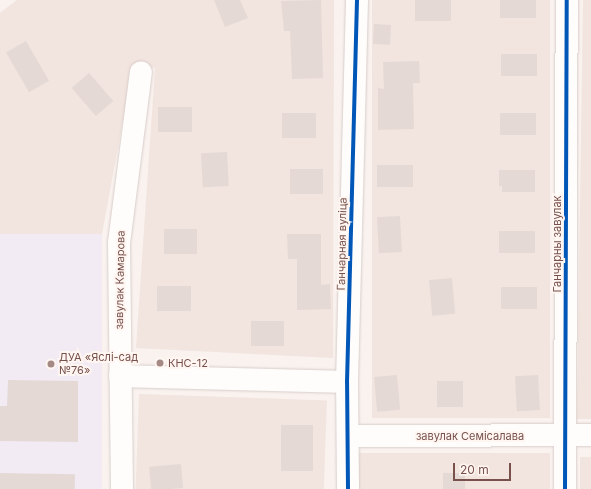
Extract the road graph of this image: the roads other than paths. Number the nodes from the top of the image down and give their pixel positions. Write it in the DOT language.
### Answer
graph roads {
  1 [pos="357,0"];
  2 [pos="568,0"];
  3 [pos="141,72"];
  4 [pos="120,376"];
  5 [pos="347,382"];
  6 [pos="566,435"];
  7 [pos="591,435"];
  8 [pos="348,436"];
  9 [pos="122,489"];
  10 [pos="348,489"];
  11 [pos="565,489"];
  1 -- 5 [label="street, Ганчарная вуліца"];
  2 -- 6 [label="street, Ганчарны завулак"];
  3 -- 4 [label="street, завулак Камарова"];
  4 -- 5 [label="street"];
  4 -- 9 [label="street, завулак Камарова"];
  5 -- 8 [label="street, Ганчарная вуліца"];
  6 -- 7 [label="street, завулак Семісалава"];
  6 -- 8 [label="street, завулак Семісалава"];
  6 -- 11 [label="street, Ганчарны завулак"];
  8 -- 10 [label="street, Ганчарная вуліца"];
}
